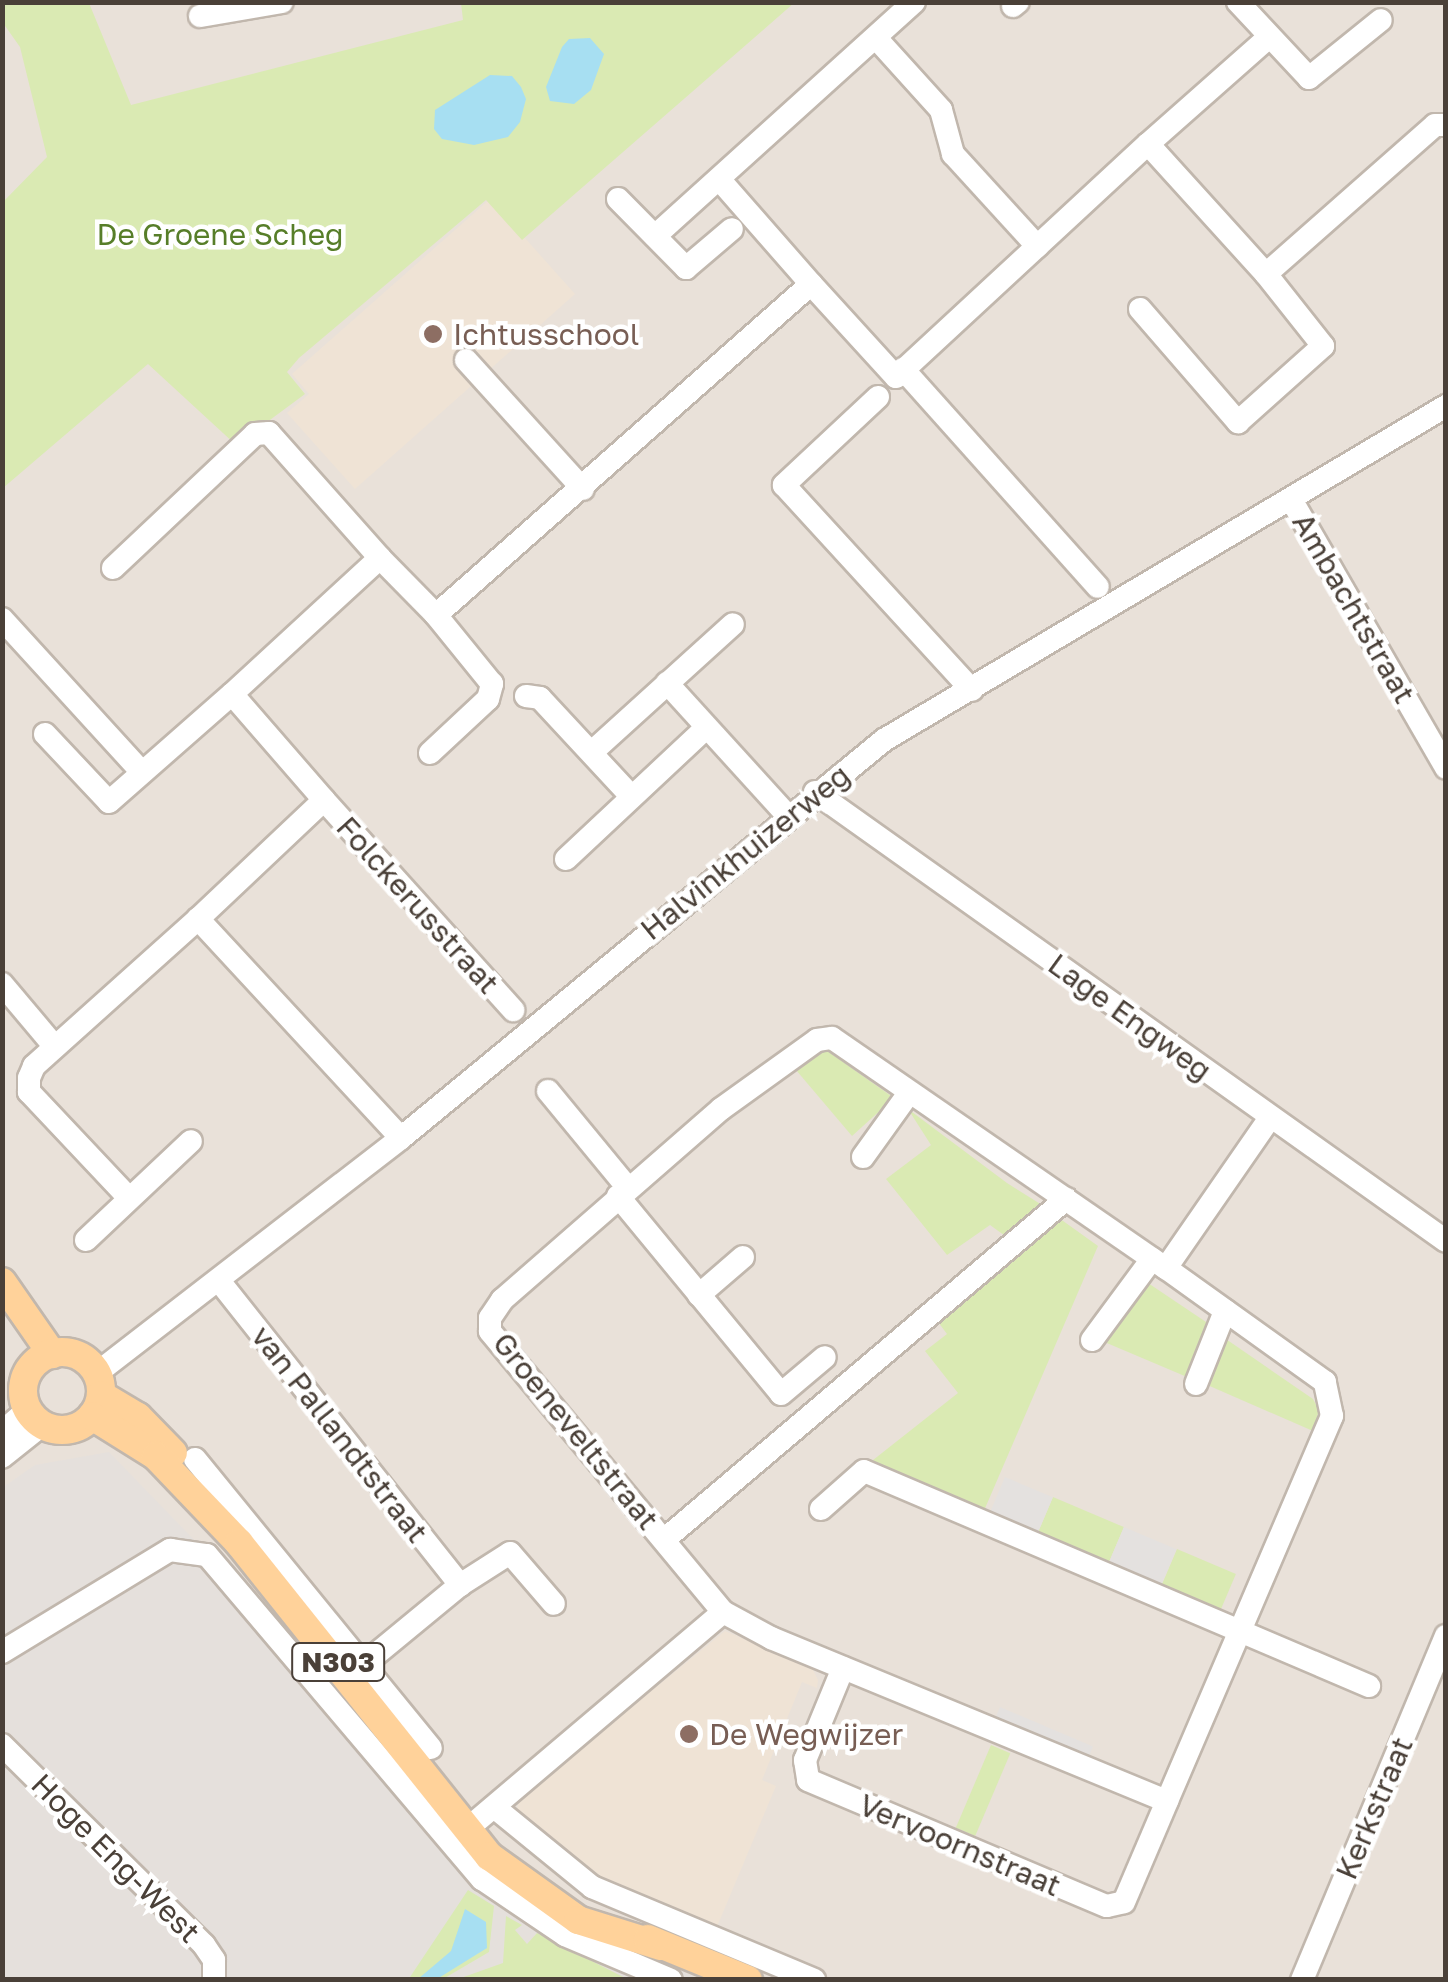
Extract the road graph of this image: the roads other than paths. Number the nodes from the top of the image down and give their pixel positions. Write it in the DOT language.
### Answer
graph roads {
  1 [pos="282,2"];
  2 [pos="914,2"];
  3 [pos="1238,2"];
  4 [pos="200,16"];
  5 [pos="1380,20"];
  6 [pos="876,38"];
  7 [pos="1269,38"];
  8 [pos="1446,125"];
  9 [pos="1148,144"];
  10 [pos="719,179"];
  11 [pos="618,199"];
  12 [pos="732,229"];
  13 [pos="655,236"];
  14 [pos="1037,246"];
  15 [pos="1266,274"];
  16 [pos="811,284"];
  17 [pos="1140,309"];
  18 [pos="466,360"];
  19 [pos="904,369"];
  20 [pos="878,397"];
  21 [pos="1446,406"];
  22 [pos="583,489"];
  23 [pos="1292,501"];
  24 [pos="380,558"];
  25 [pos="113,568"];
  26 [pos="1098,587"];
  27 [pos="436,615"];
  28 [pos="2,619"];
  29 [pos="733,624"];
  30 [pos="667,683"];
  31 [pos="972,690"];
  32 [pos="507,693"];
  33 [pos="232,694"];
  34 [pos="706,728"];
  35 [pos="46,734"];
  36 [pos="430,752"];
  37 [pos="592,752"];
  38 [pos="1446,768"];
  39 [pos="141,771"];
  40 [pos="815,792"];
  41 [pos="631,796"];
  42 [pos="324,800"];
  43 [pos="787,815"];
  44 [pos="566,859"];
  45 [pos="198,919"];
  46 [pos="2,984"];
  47 [pos="513,1010"];
  48 [pos="55,1047"];
  49 [pos="548,1091"];
  50 [pos="909,1093"];
  51 [pos="1270,1118"];
  52 [pos="401,1138"];
  53 [pos="192,1140"];
  54 [pos="862,1157"];
  55 [pos="623,1192"];
  56 [pos="129,1198"];
  57 [pos="1066,1200"];
  58 [pos="86,1240"];
  59 [pos="1446,1241"];
  60 [pos="742,1257"];
  61 [pos="1159,1264"];
  62 [pos="2,1282"];
  63 [pos="220,1282"];
  64 [pos="699,1295"];
  65 [pos="2,1296"];
  66 [pos="1225,1311"];
  67 [pos="1092,1340"];
  68 [pos="825,1357"];
  69 [pos="44,1358"];
  70 [pos="1196,1384"];
  71 [pos="781,1394"];
  72 [pos="97,1395"];
  73 [pos="35,1417"];
  74 [pos="804,1423"];
  75 [pos="2,1432"];
  76 [pos="2,1457"];
  77 [pos="194,1460"];
  78 [pos="821,1509"];
  79 [pos="666,1540"];
  80 [pos="460,1585"];
  81 [pos="554,1604"];
  82 [pos="723,1612"];
  83 [pos="1240,1632"];
  84 [pos="1446,1636"];
  85 [pos="2,1652"];
  86 [pos="843,1668"];
  87 [pos="356,1671"];
  88 [pos="1369,1686"];
  89 [pos="2,1745"];
  90 [pos="431,1748"];
  91 [pos="1167,1801"];
  92 [pos="479,1820"];
  93 [pos="214,1980"];
  94 [pos="671,1980"];
  95 [pos="748,1980"];
  96 [pos="814,1980"];
  97 [pos="1302,1980"];
  1 -- 4 [label="street"];
  2 -- 6 [label="street"];
  3 -- 7 [label="street"];
  5 -- 7 [label="street"];
  6 -- 10 [label="street"];
  6 -- 14 [label="street"];
  7 -- 9 [label="street"];
  8 -- 15 [label="street"];
  9 -- 14 [label="street"];
  9 -- 15 [label="street"];
  10 -- 13 [label="street"];
  10 -- 16 [label="street"];
  11 -- 13 [label="street"];
  12 -- 13 [label="street"];
  14 -- 19 [label="street"];
  15 -- 17 [label="street"];
  16 -- 19 [label="street"];
  16 -- 22 [label="street"];
  18 -- 22 [label="street"];
  19 -- 26 [label="street"];
  20 -- 31 [label="street"];
  21 -- 23 [label="street, Halvinkhuizerweg"];
  22 -- 27 [label="street"];
  23 -- 31 [label="street, Halvinkhuizerweg"];
  23 -- 38 [label="street, Ambachtstraat"];
  24 -- 25 [label="street"];
  24 -- 27 [label="street"];
  24 -- 33 [label="street"];
  27 -- 32 [label="street"];
  28 -- 39 [label="street"];
  29 -- 30 [label="street"];
  30 -- 34 [label="street"];
  30 -- 37 [label="street"];
  31 -- 40 [label="street, Halvinkhuizerweg"];
  32 -- 36 [label="street"];
  32 -- 37 [label="street"];
  33 -- 39 [label="street"];
  33 -- 42 [label="street, Folckerusstraat"];
  34 -- 41 [label="street"];
  34 -- 43 [label="street"];
  35 -- 39 [label="street"];
  37 -- 41 [label="street"];
  40 -- 43 [label="street, Halvinkhuizerweg"];
  40 -- 51 [label="street, Lage Engweg"];
  41 -- 44 [label="street"];
  42 -- 45 [label="street"];
  42 -- 47 [label="street, Folckerusstraat"];
  43 -- 52 [label="street, Halvinkhuizerweg"];
  45 -- 48 [label="street"];
  45 -- 52 [label="street"];
  46 -- 48 [label="street"];
  48 -- 56 [label="street"];
  49 -- 55 [label="street"];
  50 -- 54 [label="street"];
  50 -- 55 [label="street, Groeneveltstraat"];
  50 -- 57 [label="street, Groeneveltstraat"];
  51 -- 59 [label="street, Lage Engweg"];
  51 -- 61 [label="street"];
  52 -- 63 [label="street, Halvinkhuizerweg"];
  53 -- 56 [label="street"];
  55 -- 64 [label="street"];
  55 -- 79 [label="street, Groeneveltstraat"];
  56 -- 58 [label="street"];
  57 -- 61 [label="street, Groeneveltstraat"];
  57 -- 74 [label="street, Groeneveltstraat"];
  60 -- 64 [label="street"];
  61 -- 66 [label="street, Vervoornstraat"];
  61 -- 67 [label="street"];
  62 -- 69 [label="main road"];
  63 -- 72 [label="street, Halvinkhuizerweg"];
  63 -- 80 [label="street, van Pallandtstraat"];
  64 -- 71 [label="street"];
  65 -- 69 [label="main road"];
  66 -- 70 [label="street"];
  66 -- 83 [label="street, Vervoornstraat"];
  68 -- 71 [label="street"];
  69 -- 72 [label="main road, N303"];
  69 -- 73 [label="main road"];
  71 -- 74 [label="street"];
  72 -- 73 [label="main road"];
  72 -- 87 [label="main road, N303"];
  73 -- 75 [label="street"];
  73 -- 76 [label="street"];
  74 -- 79 [label="street, Groeneveltstraat"];
  77 -- 87 [label="street"];
  78 -- 83 [label="street"];
  79 -- 82 [label="street, Groeneveltstraat"];
  80 -- 81 [label="street"];
  80 -- 87 [label="street"];
  82 -- 86 [label="street"];
  82 -- 92 [label="street"];
  83 -- 88 [label="street"];
  83 -- 91 [label="street, Vervoornstraat"];
  84 -- 97 [label="street, Kerkstraat"];
  85 -- 94 [label="street"];
  86 -- 91 [label="street"];
  86 -- 91 [label="street, Vervoornstraat"];
  87 -- 90 [label="street"];
  87 -- 92 [label="main road, N303"];
  89 -- 93 [label="street, Hoge Eng-West"];
  92 -- 95 [label="main road, N303"];
  92 -- 96 [label="street"];
}
